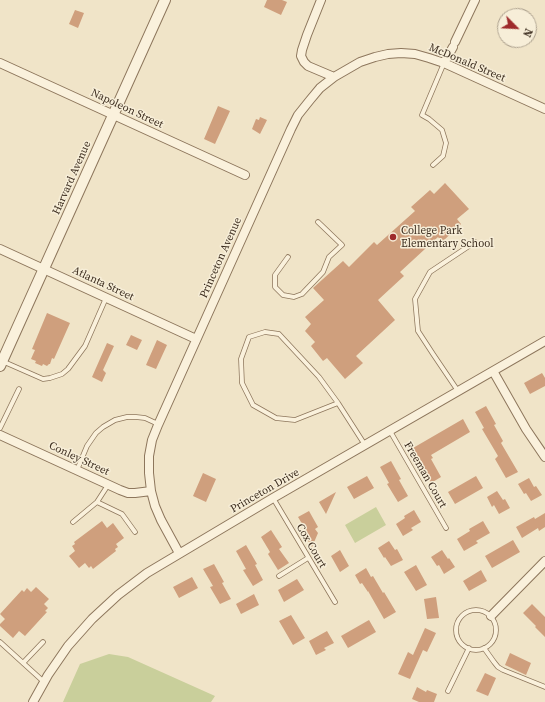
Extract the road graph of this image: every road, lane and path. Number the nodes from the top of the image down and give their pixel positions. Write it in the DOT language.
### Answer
graph roads {
  1 [pos="166,0"];
  2 [pos="321,0"];
  3 [pos="475,0"];
  4 [pos="0,64"];
  5 [pos="444,64"];
  6 [pos="334,77"];
  7 [pos="545,109"];
  8 [pos="114,115"];
  9 [pos="433,165"];
  10 [pos="245,175"];
  11 [pos="318,222"];
  12 [pos="475,242"];
  13 [pos="0,249"];
  14 [pos="288,257"];
  15 [pos="44,269"];
  16 [pos="106,298"];
  17 [pos="196,339"];
  18 [pos="545,341"];
  19 [pos="1,364"];
  20 [pos="493,371"];
  21 [pos="19,389"];
  22 [pos="458,392"];
  23 [pos="338,404"];
  24 [pos="158,424"];
  25 [pos="0,428"];
  26 [pos="390,431"];
  27 [pos="0,436"];
  28 [pos="366,445"];
  29 [pos="545,457"];
  30 [pos="76,470"];
  31 [pos="108,485"];
  32 [pos="151,491"];
  33 [pos="273,498"];
  34 [pos="97,502"];
  35 [pos="73,522"];
  36 [pos="446,528"];
  37 [pos="135,532"];
  38 [pos="179,553"];
  39 [pos="308,558"];
  40 [pos="545,561"];
  41 [pos="279,576"];
  42 [pos="334,602"];
  43 [pos="491,616"];
  44 [pos="0,642"];
  45 [pos="44,642"];
  46 [pos="469,648"];
  47 [pos="484,648"];
  48 [pos="23,663"];
  49 [pos="44,683"];
  50 [pos="545,687"];
  51 [pos="448,691"];
  52 [pos="33,702"];
  1 -- 8 [label="street, Harvard Avenue"];
  2 -- 6 [label="street"];
  3 -- 5 [label="street"];
  4 -- 8 [label="street, Napoleon Street"];
  5 -- 6 [label="street, McDonald Street"];
  5 -- 7 [label="street, McDonald Street"];
  5 -- 9 [label="lane"];
  6 -- 17 [label="street, Princeton Avenue"];
  8 -- 10 [label="street, Napoleon Street"];
  8 -- 15 [label="street, Harvard Avenue"];
  11 -- 14 [label="lane"];
  12 -- 22 [label="lane"];
  13 -- 15 [label="street, Atlanta Street"];
  15 -- 16 [label="street, Atlanta Street"];
  15 -- 19 [label="street, Harvard Avenue"];
  16 -- 17 [label="street, Atlanta Street"];
  16 -- 19 [label="lane"];
  17 -- 24 [label="street, Princeton Avenue"];
  18 -- 20 [label="street, Princeton Drive"];
  20 -- 22 [label="street, Princeton Drive"];
  20 -- 29 [label="street"];
  21 -- 25 [label="lane"];
  22 -- 26 [label="street, Princeton Drive"];
  23 -- 23 [label="lane"];
  23 -- 28 [label="lane"];
  24 -- 30 [label="lane"];
  24 -- 32 [label="street, Princeton Avenue"];
  26 -- 28 [label="street, Princeton Drive"];
  26 -- 36 [label="lane, Freeman Court"];
  27 -- 30 [label="street, Conley Street"];
  28 -- 33 [label="street, Princeton Drive"];
  30 -- 31 [label="street, Conley Street"];
  31 -- 32 [label="street, Conley Street"];
  31 -- 34 [label="lane"];
  32 -- 38 [label="street, Princeton Avenue"];
  33 -- 38 [label="street, Princeton Drive"];
  33 -- 39 [label="lane, Cox Court"];
  34 -- 35 [label="lane"];
  34 -- 37 [label="lane"];
  38 -- 49 [label="street, Princeton Drive"];
  39 -- 41 [label="lane"];
  39 -- 42 [label="lane, Cox Court"];
  40 -- 43 [label="street"];
  43 -- 46 [label="lane"];
  43 -- 47 [label="lane"];
  44 -- 48 [label="lane"];
  45 -- 48 [label="lane"];
  46 -- 47 [label="lane"];
  46 -- 51 [label="lane"];
  47 -- 50 [label="lane"];
  48 -- 49 [label="lane"];
  49 -- 52 [label="street, Princeton Drive"];
}
